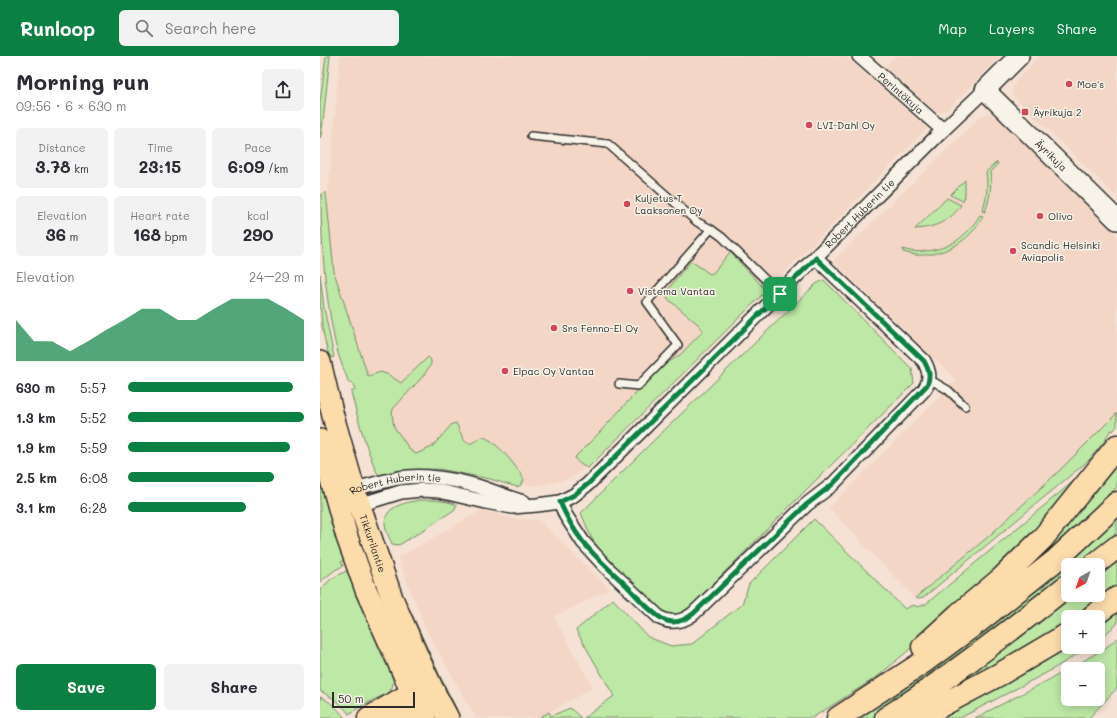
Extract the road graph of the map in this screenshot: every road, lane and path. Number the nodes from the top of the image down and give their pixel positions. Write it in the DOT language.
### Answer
graph roads {
  1 [pos="859,56"];
  2 [pos="1019,56"];
  3 [pos="985,90"];
  4 [pos="943,130"];
  5 [pos="531,136"];
  6 [pos="1117,220"];
  7 [pos="711,229"];
  8 [pos="816,258"];
  9 [pos="780,294"];
  10 [pos="320,362"];
  11 [pos="929,379"];
  12 [pos="619,384"];
  13 [pos="965,406"];
  14 [pos="320,440"];
  15 [pos="1117,446"];
  16 [pos="356,497"];
  17 [pos="338,502"];
  18 [pos="560,502"];
  19 [pos="1117,503"];
  20 [pos="1117,547"];
  21 [pos="1103,558"];
  22 [pos="1061,590"];
  23 [pos="1117,598"];
  24 [pos="1101,610"];
  25 [pos="1061,638"];
  26 [pos="882,689"];
  27 [pos="434,692"];
  28 [pos="414,709"];
  29 [pos="369,718"];
  30 [pos="448,718"];
  31 [pos="838,718"];
  32 [pos="886,718"];
  33 [pos="918,718"];
  1 -- 4 [label="street, Perintökuja"];
  2 -- 3 [label="street, Robert Huberin tie"];
  3 -- 4 [label="street, Robert Huberin tie"];
  3 -- 6 [label="street, Äyrikuja"];
  4 -- 8 [label="street, Robert Huberin tie"];
  5 -- 7 [label="lane"];
  7 -- 9 [label="lane"];
  7 -- 12 [label="lane"];
  8 -- 9 [label="street, Robert Huberin tie"];
  8 -- 11 [label="street"];
  9 -- 18 [label="street, Robert Huberin tie"];
  10 -- 16 [label="main road, Tikkurilantie"];
  11 -- 13 [label="lane"];
  11 -- 18 [label="street"];
  14 -- 17 [label="main road, Tikkurilantie"];
  15 -- 26 [label="highway"];
  16 -- 17 [label="street, Robert Huberin tie"];
  16 -- 18 [label="street, Robert Huberin tie"];
  16 -- 27 [label="main road, Tikkurilantie"];
  17 -- 28 [label="main road, Tikkurilantie"];
  19 -- 26 [label="highway"];
  20 -- 21 [label="highway"];
  22 -- 32 [label="highway"];
  23 -- 24 [label="highway"];
  25 -- 33 [label="highway"];
  26 -- 31 [label="highway"];
  27 -- 28 [label="highway"];
  27 -- 30 [label="main road, Tikkurilantie"];
  28 -- 29 [label="highway"];
}
